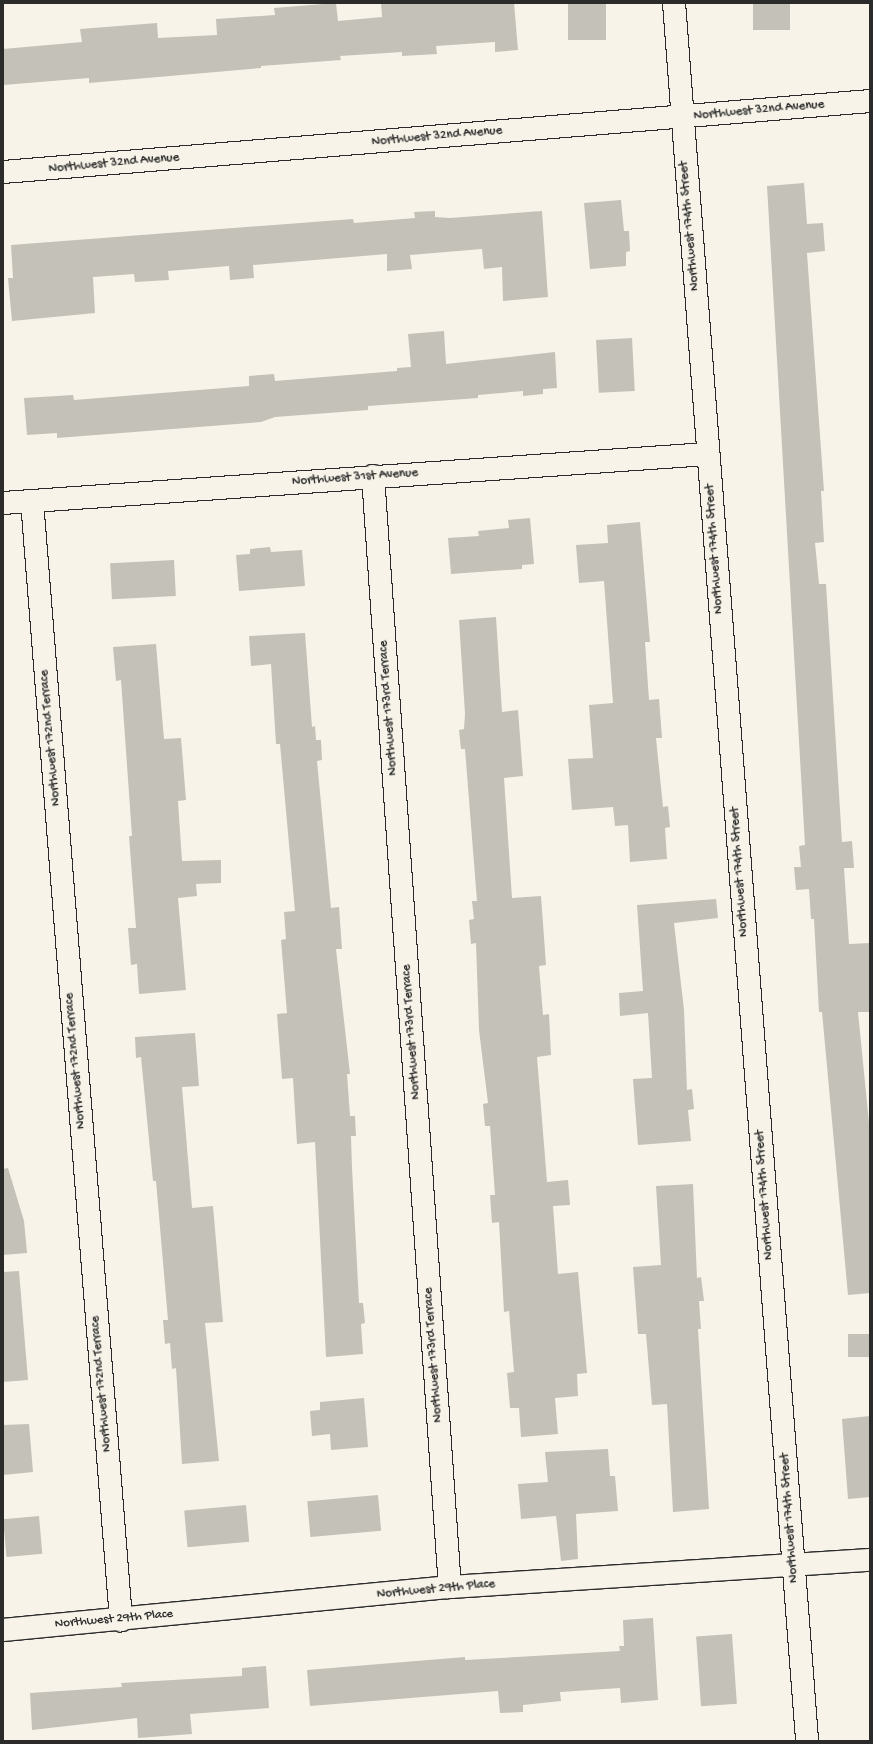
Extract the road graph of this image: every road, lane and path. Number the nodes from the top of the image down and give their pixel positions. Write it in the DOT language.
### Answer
graph roads {
  1 [pos="674,3"];
  2 [pos="870,101"];
  3 [pos="681,118"];
  4 [pos="3,172"];
  5 [pos="708,454"];
  6 [pos="373,476"];
  7 [pos="32,501"];
  8 [pos="3,503"];
  9 [pos="870,1560"];
  10 [pos="794,1565"];
  11 [pos="450,1587"];
  12 [pos="121,1620"];
  13 [pos="3,1630"];
  14 [pos="807,1741"];
  1 -- 3 [label="street, Northwest 174th Street"];
  2 -- 3 [label="street, Northwest 32nd Avenue"];
  3 -- 4 [label="street, Northwest 32nd Avenue"];
  3 -- 5 [label="street, Northwest 174th Street"];
  5 -- 6 [label="street, Northwest 31st Avenue"];
  5 -- 10 [label="street, Northwest 174th Street"];
  6 -- 7 [label="street, Northwest 31st Avenue"];
  6 -- 11 [label="street, Northwest 173rd Terrace"];
  7 -- 8 [label="street, Northwest 31st Avenue"];
  7 -- 12 [label="street, Northwest 172nd Terrace"];
  9 -- 10 [label="street, Northwest 29th Place"];
  10 -- 11 [label="street, Northwest 29th Place"];
  10 -- 14 [label="street, Northwest 174th Street"];
  11 -- 12 [label="street, Northwest 29th Place"];
  12 -- 13 [label="street, Northwest 29th Place"];
}
